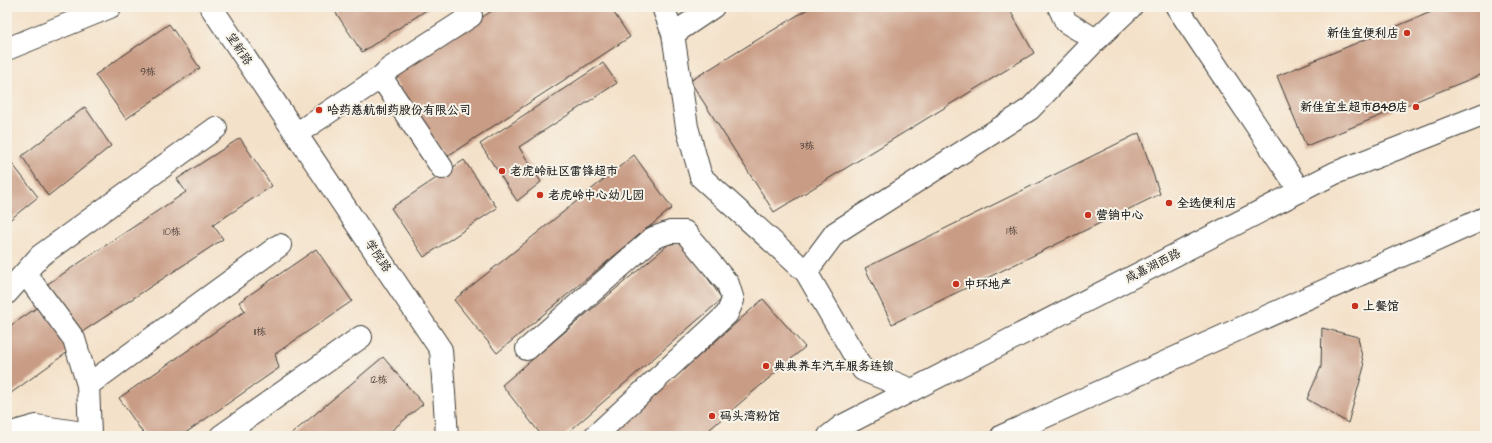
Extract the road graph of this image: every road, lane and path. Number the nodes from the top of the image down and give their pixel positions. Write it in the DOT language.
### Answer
graph roads {
  1 [pos="110,7"];
  2 [pos="211,7"];
  3 [pos="663,7"];
  4 [pos="713,7"];
  5 [pos="1059,7"];
  6 [pos="1131,7"];
  7 [pos="1178,7"];
  8 [pos="471,16"];
  9 [pos="673,34"];
  10 [pos="1096,40"];
  11 [pos="7,49"];
  12 [pos="381,77"];
  13 [pos="267,90"];
  14 [pos="1485,114"];
  15 [pos="216,128"];
  16 [pos="296,134"];
  17 [pos="442,168"];
  18 [pos="1300,190"];
  19 [pos="1485,218"];
  20 [pos="280,245"];
  21 [pos="806,272"];
  22 [pos="25,273"];
  23 [pos="7,293"];
  24 [pos="361,337"];
  25 [pos="527,349"];
  26 [pos="88,385"];
  27 [pos="912,390"];
  28 [pos="7,434"];
  29 [pos="91,435"];
  30 [pos="221,436"];
  31 [pos="447,436"];
  32 [pos="595,436"];
  33 [pos="829,436"];
  34 [pos="1002,436"];
  1 -- 11 [label="street"];
  2 -- 13 [label="street, 望新路"];
  3 -- 9 [label="street"];
  4 -- 9 [label="street"];
  5 -- 10 [label="street"];
  6 -- 10 [label="street"];
  7 -- 18 [label="street"];
  8 -- 12 [label="street"];
  9 -- 21 [label="street"];
  10 -- 21 [label="street"];
  12 -- 16 [label="street"];
  12 -- 17 [label="street"];
  13 -- 16 [label="street, 学院路"];
  14 -- 18 [label="street, 咸嘉湖西路"];
  15 -- 22 [label="street"];
  16 -- 31 [label="street, 学院路"];
  18 -- 27 [label="street, 咸嘉湖西路"];
  19 -- 34 [label="street"];
  20 -- 26 [label="street"];
  21 -- 27 [label="street"];
  22 -- 23 [label="street"];
  22 -- 26 [label="street"];
  24 -- 30 [label="street"];
  25 -- 32 [label="street"];
  26 -- 29 [label="street"];
  27 -- 33 [label="street, 咸嘉湖西路"];
  28 -- 29 [label="street"];
}
